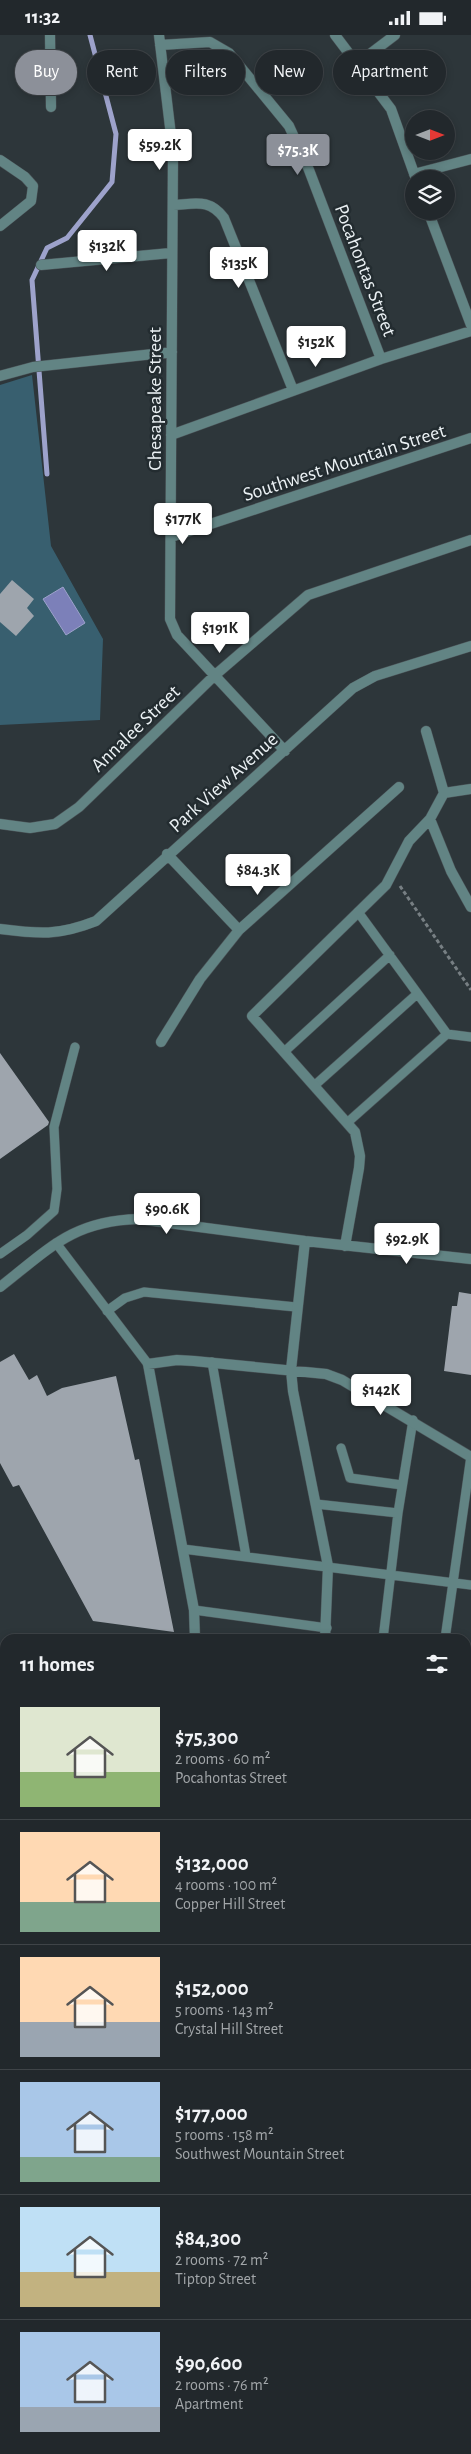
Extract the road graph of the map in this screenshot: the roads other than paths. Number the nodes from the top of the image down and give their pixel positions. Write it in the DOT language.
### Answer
graph roads {
  1 [pos="50,35"];
  2 [pos="335,35"];
  3 [pos="395,35"];
  4 [pos="159,40"];
  5 [pos="347,50"];
  6 [pos="375,50"];
  7 [pos="381,95"];
  8 [pos="51,107"];
  9 [pos="471,159"];
  10 [pos="0,160"];
  11 [pos="413,170"];
  12 [pos="437,170"];
  13 [pos="172,205"];
  14 [pos="431,220"];
  15 [pos="0,226"];
  16 [pos="171,253"];
  17 [pos="41,265"];
  18 [pos="471,325"];
  19 [pos="471,331"];
  20 [pos="172,351"];
  21 [pos="381,359"];
  22 [pos="0,376"];
  23 [pos="293,390"];
  24 [pos="171,435"];
  25 [pos="471,438"];
  26 [pos="171,537"];
  27 [pos="471,540"];
  28 [pos="471,645"];
  29 [pos="214,676"];
  30 [pos="426,731"];
  31 [pos="285,751"];
  32 [pos="399,787"];
  33 [pos="471,789"];
  34 [pos="444,793"];
  35 [pos="430,819"];
  36 [pos="0,824"];
  37 [pos="168,854"];
  38 [pos="471,907"];
  39 [pos="358,912"];
  40 [pos="0,929"];
  41 [pos="239,930"];
  42 [pos="390,955"];
  43 [pos="417,994"];
  44 [pos="447,1034"];
  45 [pos="471,1037"];
  46 [pos="161,1042"];
  47 [pos="75,1047"];
  48 [pos="284,1052"];
  49 [pos="315,1085"];
  50 [pos="348,1122"];
  51 [pos="305,1241"];
  52 [pos="56,1243"];
  53 [pos="345,1246"];
  54 [pos="0,1254"];
  55 [pos="471,1259"];
  56 [pos="0,1287"];
  57 [pos="296,1307"];
  58 [pos="107,1311"];
  59 [pos="212,1362"];
  60 [pos="148,1364"];
  61 [pos="292,1370"];
  62 [pos="413,1420"];
  63 [pos="341,1448"];
  64 [pos="471,1456"];
  65 [pos="402,1485"];
  66 [pos="316,1504"];
  67 [pos="398,1513"];
  68 [pos="183,1549"];
  69 [pos="246,1556"];
  70 [pos="328,1566"];
  71 [pos="391,1575"];
  72 [pos="452,1583"];
  73 [pos="471,1585"];
  74 [pos="194,1610"];
  75 [pos="326,1628"];
  76 [pos="196,1634"];
  77 [pos="325,1634"];
  78 [pos="385,1634"];
  79 [pos="446,1634"];
  1 -- 8 [label="street"];
  2 -- 5 [label="street"];
  3 -- 6 [label="street"];
  4 -- 13 [label="street, Chesapeake Street"];
  4 -- 21 [label="street, Pocahontas Street"];
  7 -- 11 [label="street"];
  9 -- 12 [label="street"];
  10 -- 15 [label="street"];
  13 -- 16 [label="street, Chesapeake Street"];
  13 -- 23 [label="street"];
  14 -- 18 [label="street"];
  16 -- 17 [label="street"];
  16 -- 20 [label="street, Chesapeake Street"];
  19 -- 21 [label="street"];
  20 -- 22 [label="street"];
  20 -- 24 [label="street, Chesapeake Street"];
  21 -- 23 [label="street"];
  23 -- 24 [label="street"];
  24 -- 26 [label="street, Chesapeake Street"];
  25 -- 26 [label="street, Southwest Mountain Street"];
  26 -- 29 [label="street, Chesapeake Street"];
  27 -- 29 [label="street, Annalee Street"];
  28 -- 31 [label="street, Park View Avenue"];
  29 -- 31 [label="street, Chesapeake Street"];
  29 -- 36 [label="street, Annalee Street"];
  30 -- 34 [label="street"];
  31 -- 37 [label="street, Park View Avenue"];
  32 -- 41 [label="street"];
  33 -- 34 [label="street"];
  34 -- 35 [label="street"];
  35 -- 38 [label="street"];
  35 -- 39 [label="street"];
  37 -- 40 [label="street, Park View Avenue"];
  37 -- 41 [label="street"];
  39 -- 42 [label="lane"];
  39 -- 48 [label="street"];
  41 -- 46 [label="street"];
  42 -- 43 [label="lane"];
  42 -- 48 [label="lane"];
  43 -- 44 [label="lane"];
  43 -- 49 [label="lane"];
  44 -- 45 [label="lane"];
  44 -- 50 [label="lane"];
  47 -- 54 [label="lane"];
  48 -- 49 [label="street"];
  49 -- 50 [label="street"];
  50 -- 53 [label="street"];
  51 -- 52 [label="street"];
  51 -- 53 [label="street"];
  51 -- 57 [label="street"];
  52 -- 56 [label="street"];
  52 -- 58 [label="lane"];
  53 -- 55 [label="street"];
  57 -- 58 [label="lane"];
  57 -- 61 [label="street"];
  58 -- 60 [label="lane"];
  59 -- 60 [label="street"];
  59 -- 61 [label="street"];
  59 -- 69 [label="lane"];
  60 -- 68 [label="street"];
  61 -- 62 [label="street"];
  61 -- 66 [label="street"];
  62 -- 64 [label="street"];
  62 -- 65 [label="lane"];
  63 -- 65 [label="lane"];
  64 -- 72 [label="lane"];
  65 -- 67 [label="lane"];
  66 -- 67 [label="lane"];
  66 -- 70 [label="street"];
  67 -- 71 [label="lane"];
  68 -- 69 [label="lane"];
  68 -- 74 [label="street"];
  69 -- 70 [label="lane"];
  70 -- 71 [label="lane"];
  70 -- 75 [label="street"];
  71 -- 72 [label="lane"];
  71 -- 78 [label="lane"];
  72 -- 73 [label="lane"];
  72 -- 79 [label="lane"];
  74 -- 75 [label="lane"];
  74 -- 76 [label="street"];
  75 -- 77 [label="street"];
}
